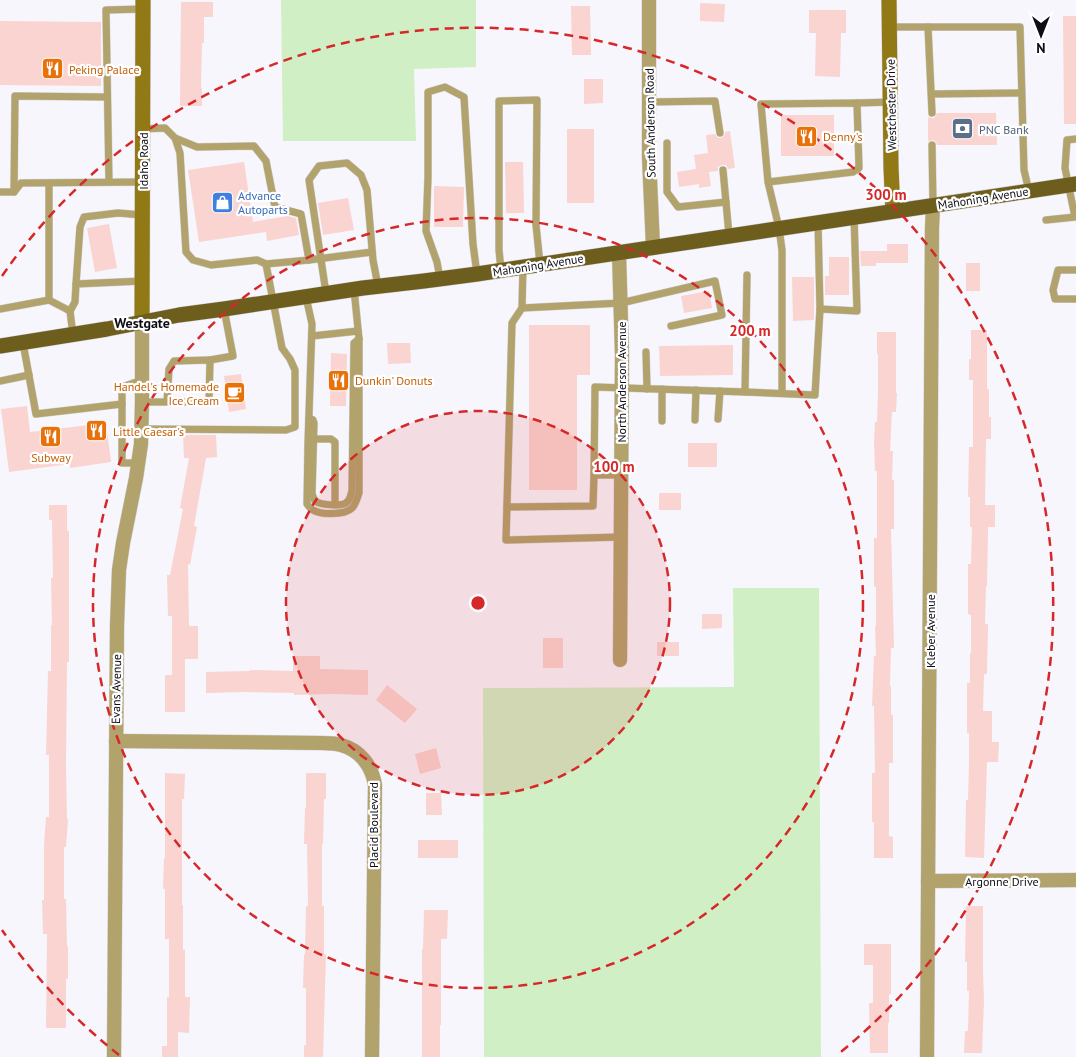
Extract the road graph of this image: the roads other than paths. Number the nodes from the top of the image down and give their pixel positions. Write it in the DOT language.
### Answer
graph roads {
  1 [pos="649,0"];
  2 [pos="889,0"];
  3 [pos="143,5"];
  4 [pos="890,27"];
  5 [pos="928,27"];
  6 [pos="1022,93"];
  7 [pos="932,94"];
  8 [pos="107,96"];
  9 [pos="649,102"];
  10 [pos="890,102"];
  11 [pos="857,103"];
  12 [pos="932,113"];
  13 [pos="143,130"];
  14 [pos="720,133"];
  15 [pos="175,138"];
  16 [pos="1076,139"];
  17 [pos="667,143"];
  18 [pos="932,146"];
  19 [pos="723,170"];
  20 [pos="109,182"];
  21 [pos="143,182"];
  22 [pos="768,182"];
  23 [pos="49,183"];
  24 [pos="1072,184"];
  25 [pos="1029,191"];
  26 [pos="0,192"];
  27 [pos="14,192"];
  28 [pos="667,192"];
  29 [pos="651,194"];
  30 [pos="726,202"];
  31 [pos="933,205"];
  32 [pos="893,211"];
  33 [pos="143,215"];
  34 [pos="854,216"];
  35 [pos="1046,220"];
  36 [pos="818,222"];
  37 [pos="779,228"];
  38 [pos="729,236"];
  39 [pos="653,247"];
  40 [pos="372,252"];
  41 [pos="620,253"];
  42 [pos="320,259"];
  43 [pos="309,260"];
  44 [pos="266,264"];
  45 [pos="540,264"];
  46 [pos="523,267"];
  47 [pos="501,270"];
  48 [pos="1076,270"];
  49 [pos="477,274"];
  50 [pos="747,275"];
  51 [pos="440,279"];
  52 [pos="142,281"];
  53 [pos="76,284"];
  54 [pos="378,286"];
  55 [pos="354,289"];
  56 [pos="326,293"];
  57 [pos="306,296"];
  58 [pos="1076,299"];
  59 [pos="50,300"];
  60 [pos="274,301"];
  61 [pos="621,303"];
  62 [pos="522,308"];
  63 [pos="0,309"];
  64 [pos="224,309"];
  65 [pos="820,310"];
  66 [pos="70,311"];
  67 [pos="142,322"];
  68 [pos="671,326"];
  69 [pos="73,335"];
  70 [pos="359,335"];
  71 [pos="312,336"];
  72 [pos="23,343"];
  73 [pos="0,346"];
  74 [pos="646,352"];
  75 [pos="210,360"];
  76 [pos="29,375"];
  77 [pos="142,380"];
  78 [pos="0,381"];
  79 [pos="622,388"];
  80 [pos="647,389"];
  81 [pos="662,389"];
  82 [pos="696,390"];
  83 [pos="720,391"];
  84 [pos="745,392"];
  85 [pos="782,394"];
  86 [pos="142,402"];
  87 [pos="167,402"];
  88 [pos="122,404"];
  89 [pos="309,418"];
  90 [pos="718,419"];
  91 [pos="695,420"];
  92 [pos="662,422"];
  93 [pos="142,429"];
  94 [pos="313,439"];
  95 [pos="138,463"];
  96 [pos="594,475"];
  97 [pos="622,475"];
  98 [pos="335,504"];
  99 [pos="507,506"];
  100 [pos="621,537"];
  101 [pos="620,660"];
  102 [pos="116,742"];
  103 [pos="1076,880"];
  104 [pos="928,881"];
  105 [pos="114,1057"];
  106 [pos="372,1057"];
  107 [pos="927,1057"];
  1 -- 9 [label="street, South Anderson Road"];
  2 -- 4 [label="street, Westchester Drive"];
  3 -- 8 [label="lane"];
  3 -- 13 [label="street, Idaho Road"];
  4 -- 5 [label="lane"];
  4 -- 10 [label="street, Westchester Drive"];
  5 -- 6 [label="lane"];
  5 -- 7 [label="lane"];
  6 -- 7 [label="lane"];
  6 -- 25 [label="lane"];
  7 -- 12 [label="lane"];
  8 -- 20 [label="lane"];
  8 -- 27 [label="lane"];
  9 -- 14 [label="lane"];
  9 -- 29 [label="street, South Anderson Road"];
  10 -- 11 [label="lane"];
  10 -- 32 [label="street, Westchester Drive"];
  11 -- 22 [label="lane"];
  11 -- 22 [label="lane"];
  13 -- 15 [label="lane"];
  13 -- 21 [label="street, Idaho Road"];
  15 -- 43 [label="lane"];
  15 -- 44 [label="lane"];
  16 -- 24 [label="lane"];
  17 -- 28 [label="lane"];
  18 -- 31 [label="lane"];
  19 -- 30 [label="lane"];
  20 -- 21 [label="lane"];
  20 -- 23 [label="lane"];
  21 -- 33 [label="street, Idaho Road"];
  22 -- 37 [label="lane"];
  23 -- 27 [label="lane"];
  23 -- 59 [label="lane"];
  24 -- 25 [label="main road, Mahoning Avenue"];
  24 -- 35 [label="lane"];
  25 -- 31 [label="main road, Mahoning Avenue"];
  26 -- 27 [label="lane"];
  28 -- 29 [label="lane"];
  28 -- 30 [label="lane"];
  29 -- 39 [label="street, South Anderson Road"];
  30 -- 38 [label="lane"];
  31 -- 32 [label="main road, Mahoning Avenue"];
  31 -- 104 [label="street, Kleber Avenue"];
  32 -- 34 [label="main road, Mahoning Avenue"];
  33 -- 52 [label="street, Idaho Road"];
  33 -- 53 [label="lane"];
  34 -- 36 [label="main road, Mahoning Avenue"];
  34 -- 65 [label="lane"];
  36 -- 37 [label="main road, Mahoning Avenue"];
  36 -- 65 [label="lane"];
  37 -- 38 [label="main road, Mahoning Avenue"];
  37 -- 85 [label="lane"];
  38 -- 39 [label="main road, Mahoning Avenue"];
  39 -- 41 [label="main road, Mahoning Avenue"];
  40 -- 42 [label="lane"];
  40 -- 42 [label="lane"];
  40 -- 54 [label="lane"];
  41 -- 45 [label="main road, Mahoning Avenue"];
  41 -- 61 [label="street, North Anderson Avenue"];
  42 -- 43 [label="lane"];
  42 -- 56 [label="lane"];
  43 -- 44 [label="lane"];
  44 -- 60 [label="lane"];
  45 -- 46 [label="main road, Mahoning Avenue"];
  45 -- 47 [label="lane"];
  46 -- 47 [label="main road, Mahoning Avenue"];
  46 -- 62 [label="lane"];
  47 -- 49 [label="main road, Mahoning Avenue"];
  48 -- 58 [label="lane"];
  49 -- 51 [label="main road, Mahoning Avenue"];
  49 -- 51 [label="lane"];
  50 -- 84 [label="lane"];
  51 -- 54 [label="main road, Mahoning Avenue"];
  52 -- 53 [label="lane"];
  52 -- 67 [label="street, Idaho Road"];
  53 -- 66 [label="lane"];
  54 -- 55 [label="main road, Mahoning Avenue"];
  55 -- 56 [label="main road, Mahoning Avenue"];
  55 -- 70 [label="lane"];
  56 -- 57 [label="main road, Mahoning Avenue"];
  57 -- 60 [label="main road, Mahoning Avenue"];
  57 -- 71 [label="lane"];
  59 -- 63 [label="lane"];
  59 -- 66 [label="lane"];
  60 -- 64 [label="main road, Mahoning Avenue"];
  60 -- 93 [label="lane"];
  61 -- 62 [label="lane"];
  61 -- 68 [label="lane"];
  61 -- 79 [label="street, North Anderson Avenue"];
  62 -- 99 [label="lane"];
  64 -- 67 [label="main road, Mahoning Avenue"];
  64 -- 75 [label="lane"];
  65 -- 85 [label="lane"];
  66 -- 69 [label="lane"];
  67 -- 69 [label="main road, Mahoning Avenue"];
  67 -- 77 [label="street, Evans Avenue"];
  69 -- 72 [label="main road, Mahoning Avenue"];
  70 -- 71 [label="lane"];
  70 -- 89 [label="lane"];
  70 -- 98 [label="lane"];
  71 -- 89 [label="lane"];
  72 -- 73 [label="main road, Mahoning Avenue"];
  72 -- 76 [label="lane"];
  74 -- 80 [label="lane"];
  75 -- 87 [label="lane"];
  75 -- 87 [label="lane"];
  76 -- 78 [label="lane"];
  76 -- 88 [label="lane"];
  77 -- 86 [label="street, Evans Avenue"];
  77 -- 88 [label="lane"];
  79 -- 80 [label="lane"];
  79 -- 96 [label="lane"];
  79 -- 97 [label="street, North Anderson Avenue"];
  80 -- 81 [label="lane"];
  81 -- 82 [label="lane"];
  81 -- 92 [label="lane"];
  82 -- 83 [label="lane"];
  82 -- 91 [label="lane"];
  83 -- 84 [label="lane"];
  83 -- 90 [label="lane"];
  84 -- 85 [label="lane"];
  86 -- 87 [label="lane"];
  86 -- 93 [label="street, Evans Avenue"];
  88 -- 95 [label="lane"];
  89 -- 94 [label="lane"];
  93 -- 95 [label="street, Evans Avenue"];
  94 -- 98 [label="lane"];
  94 -- 98 [label="lane"];
  95 -- 102 [label="street, Evans Avenue"];
  96 -- 97 [label="lane"];
  96 -- 99 [label="lane"];
  97 -- 100 [label="street, North Anderson Avenue"];
  99 -- 100 [label="lane"];
  100 -- 101 [label="street, North Anderson Avenue"];
  102 -- 105 [label="street, Evans Avenue"];
  102 -- 106 [label="street, Placid Boulevard"];
  103 -- 104 [label="street, Argonne Drive"];
  104 -- 107 [label="street, Kleber Avenue"];
}
